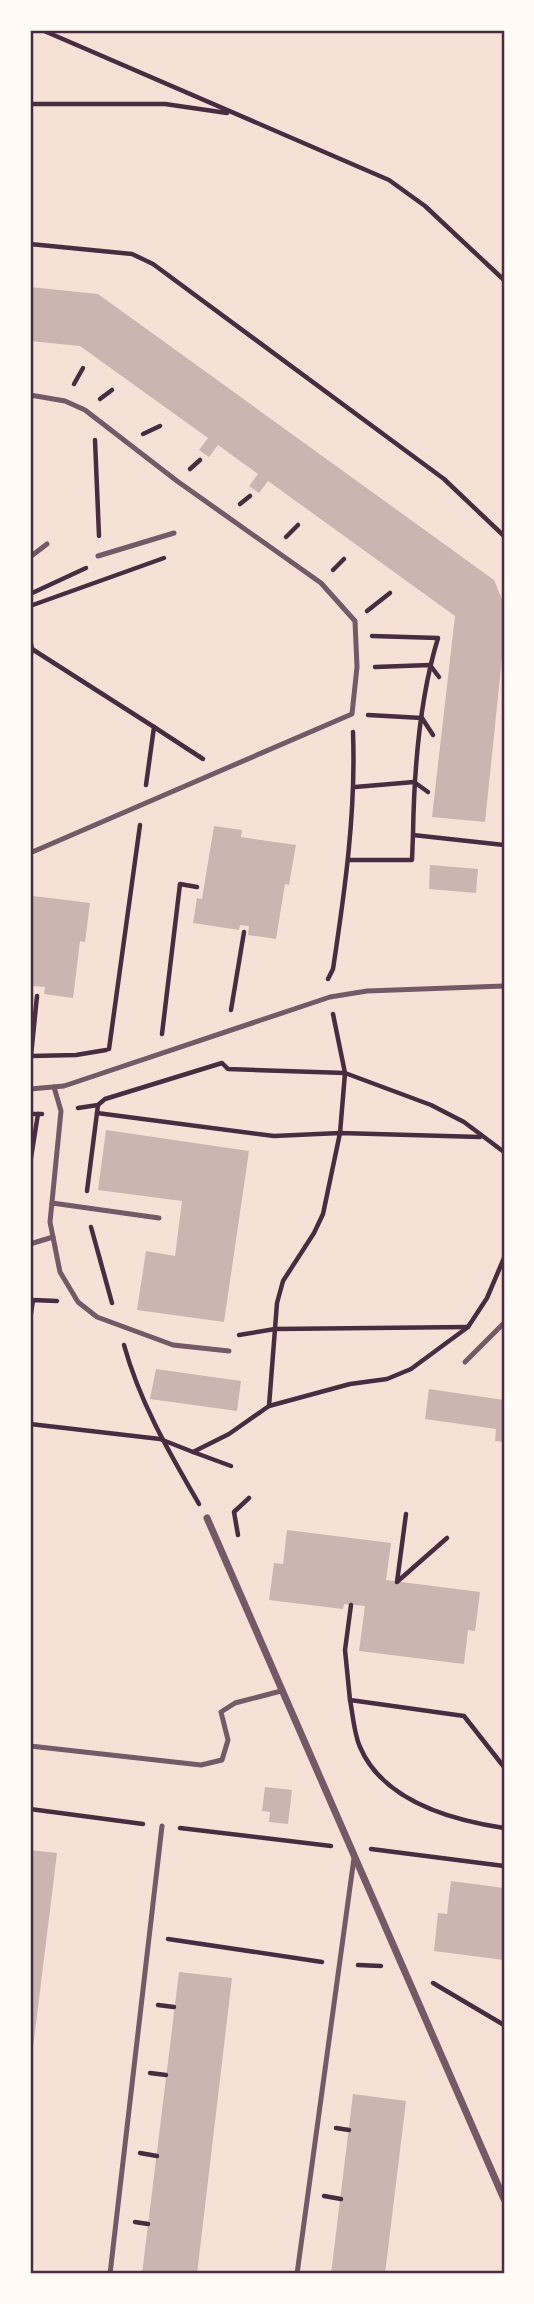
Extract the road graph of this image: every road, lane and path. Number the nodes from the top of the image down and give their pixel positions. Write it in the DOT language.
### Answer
graph roads {
  1 [pos="42,30"];
  2 [pos="30,104"];
  3 [pos="235,114"];
  4 [pos="30,244"];
  5 [pos="504,280"];
  6 [pos="30,395"];
  7 [pos="93,416"];
  8 [pos="174,533"];
  9 [pos="504,536"];
  10 [pos="47,544"];
  11 [pos="176,554"];
  12 [pos="99,556"];
  13 [pos="30,557"];
  14 [pos="390,593"];
  15 [pos="30,594"];
  16 [pos="30,607"];
  17 [pos="355,621"];
  18 [pos="358,636"];
  19 [pos="30,639"];
  20 [pos="32,649"];
  21 [pos="430,665"];
  22 [pos="357,667"];
  23 [pos="439,677"];
  24 [pos="352,714"];
  25 [pos="422,718"];
  26 [pos="153,727"];
  27 [pos="433,735"];
  28 [pos="220,770"];
  29 [pos="414,782"];
  30 [pos="355,787"];
  31 [pos="428,792"];
  32 [pos="413,835"];
  33 [pos="504,845"];
  34 [pos="30,853"];
  35 [pos="349,860"];
  36 [pos="197,887"];
  37 [pos="244,932"];
  38 [pos="334,970"];
  39 [pos="326,983"];
  40 [pos="504,986"];
  41 [pos="37,996"];
  42 [pos="330,997"];
  43 [pos="230,1016"];
  44 [pos="171,1032"];
  45 [pos="162,1034"];
  46 [pos="148,1038"];
  47 [pos="122,1046"];
  48 [pos="30,1056"];
  49 [pos="345,1073"];
  50 [pos="54,1087"];
  51 [pos="30,1089"];
  52 [pos="98,1105"];
  53 [pos="97,1113"];
  54 [pos="38,1114"];
  55 [pos="340,1133"];
  56 [pos="481,1137"];
  57 [pos="504,1152"];
  58 [pos="30,1164"];
  59 [pos="52,1203"];
  60 [pos="159,1218"];
  61 [pos="53,1237"];
  62 [pos="30,1244"];
  63 [pos="504,1258"];
  64 [pos="78,1302"];
  65 [pos="30,1320"];
  66 [pos="504,1323"];
  67 [pos="468,1327"];
  68 [pos="275,1329"];
  69 [pos="229,1351"];
  70 [pos="465,1362"];
  71 [pos="270,1406"];
  72 [pos="30,1424"];
  73 [pos="193,1452"];
  74 [pos="231,1466"];
  75 [pos="406,1514"];
  76 [pos="207,1518"];
  77 [pos="447,1538"];
  78 [pos="352,1605"];
  79 [pos="281,1691"];
  80 [pos="350,1700"];
  81 [pos="30,1746"];
  82 [pos="504,1767"];
  83 [pos="30,1809"];
  84 [pos="162,1826"];
  85 [pos="504,1828"];
  86 [pos="353,1852"];
  87 [pos="504,1866"];
  88 [pos="149,1937"];
  89 [pos="340,1964"];
  90 [pos="403,1966"];
  91 [pos="432,1983"];
  92 [pos="504,2025"];
  93 [pos="504,2199"];
  94 [pos="110,2274"];
  95 [pos="298,2274"];
  1 -- 3 [label="path"];
  2 -- 3 [label="path"];
  3 -- 5 [label="path"];
  4 -- 9 [label="path"];
  6 -- 7 [label="lane"];
  7 -- 12 [label="path"];
  7 -- 17 [label="lane"];
  8 -- 12 [label="lane"];
  10 -- 13 [label="lane"];
  11 -- 16 [label="path"];
  12 -- 15 [label="path"];
  14 -- 17 [label="path"];
  17 -- 18 [label="lane"];
  18 -- 21 [label="path"];
  18 -- 22 [label="lane"];
  19 -- 20 [label="path"];
  21 -- 22 [label="path"];
  21 -- 23 [label="path"];
  21 -- 25 [label="path"];
  22 -- 24 [label="lane"];
  24 -- 25 [label="path"];
  24 -- 28 [label="lane"];
  24 -- 30 [label="path"];
  25 -- 27 [label="path"];
  25 -- 29 [label="path"];
  26 -- 28 [label="path"];
  28 -- 34 [label="lane"];
  29 -- 30 [label="path"];
  29 -- 31 [label="path"];
  29 -- 32 [label="path"];
  30 -- 35 [label="path"];
  32 -- 33 [label="path"];
  32 -- 35 [label="path"];
  35 -- 38 [label="path"];
  36 -- 45 [label="path"];
  37 -- 43 [label="path"];
  39 -- 42 [label="path"];
  40 -- 42 [label="lane"];
  41 -- 48 [label="path"];
  42 -- 49 [label="path"];
  42 -- 50 [label="lane"];
  44 -- 45 [label="path"];
  45 -- 46 [label="path"];
  47 -- 48 [label="path"];
  49 -- 52 [label="path"];
  49 -- 55 [label="path"];
  49 -- 56 [label="path"];
  50 -- 51 [label="lane"];
  50 -- 59 [label="lane"];
  53 -- 55 [label="path"];
  54 -- 58 [label="path"];
  55 -- 56 [label="path"];
  55 -- 68 [label="path"];
  56 -- 57 [label="path"];
  59 -- 60 [label="lane"];
  59 -- 61 [label="lane"];
  61 -- 62 [label="lane"];
  61 -- 64 [label="lane"];
  63 -- 67 [label="path"];
  64 -- 65 [label="path"];
  64 -- 69 [label="lane"];
  66 -- 70 [label="lane"];
  67 -- 68 [label="path"];
  67 -- 71 [label="path"];
  68 -- 69 [label="path"];
  68 -- 71 [label="path"];
  71 -- 73 [label="path"];
  72 -- 73 [label="path"];
  73 -- 74 [label="path"];
  75 -- 77 [label="path"];
  76 -- 79 [label="street"];
  78 -- 80 [label="path"];
  79 -- 81 [label="lane"];
  79 -- 86 [label="street"];
  80 -- 82 [label="path"];
  80 -- 85 [label="path"];
  83 -- 84 [label="path"];
  84 -- 86 [label="path"];
  84 -- 88 [label="lane"];
  86 -- 87 [label="path"];
  86 -- 89 [label="lane"];
  86 -- 90 [label="street"];
  88 -- 89 [label="path"];
  88 -- 94 [label="lane"];
  89 -- 90 [label="path"];
  89 -- 95 [label="lane"];
  90 -- 93 [label="street"];
  91 -- 92 [label="path"];
}
